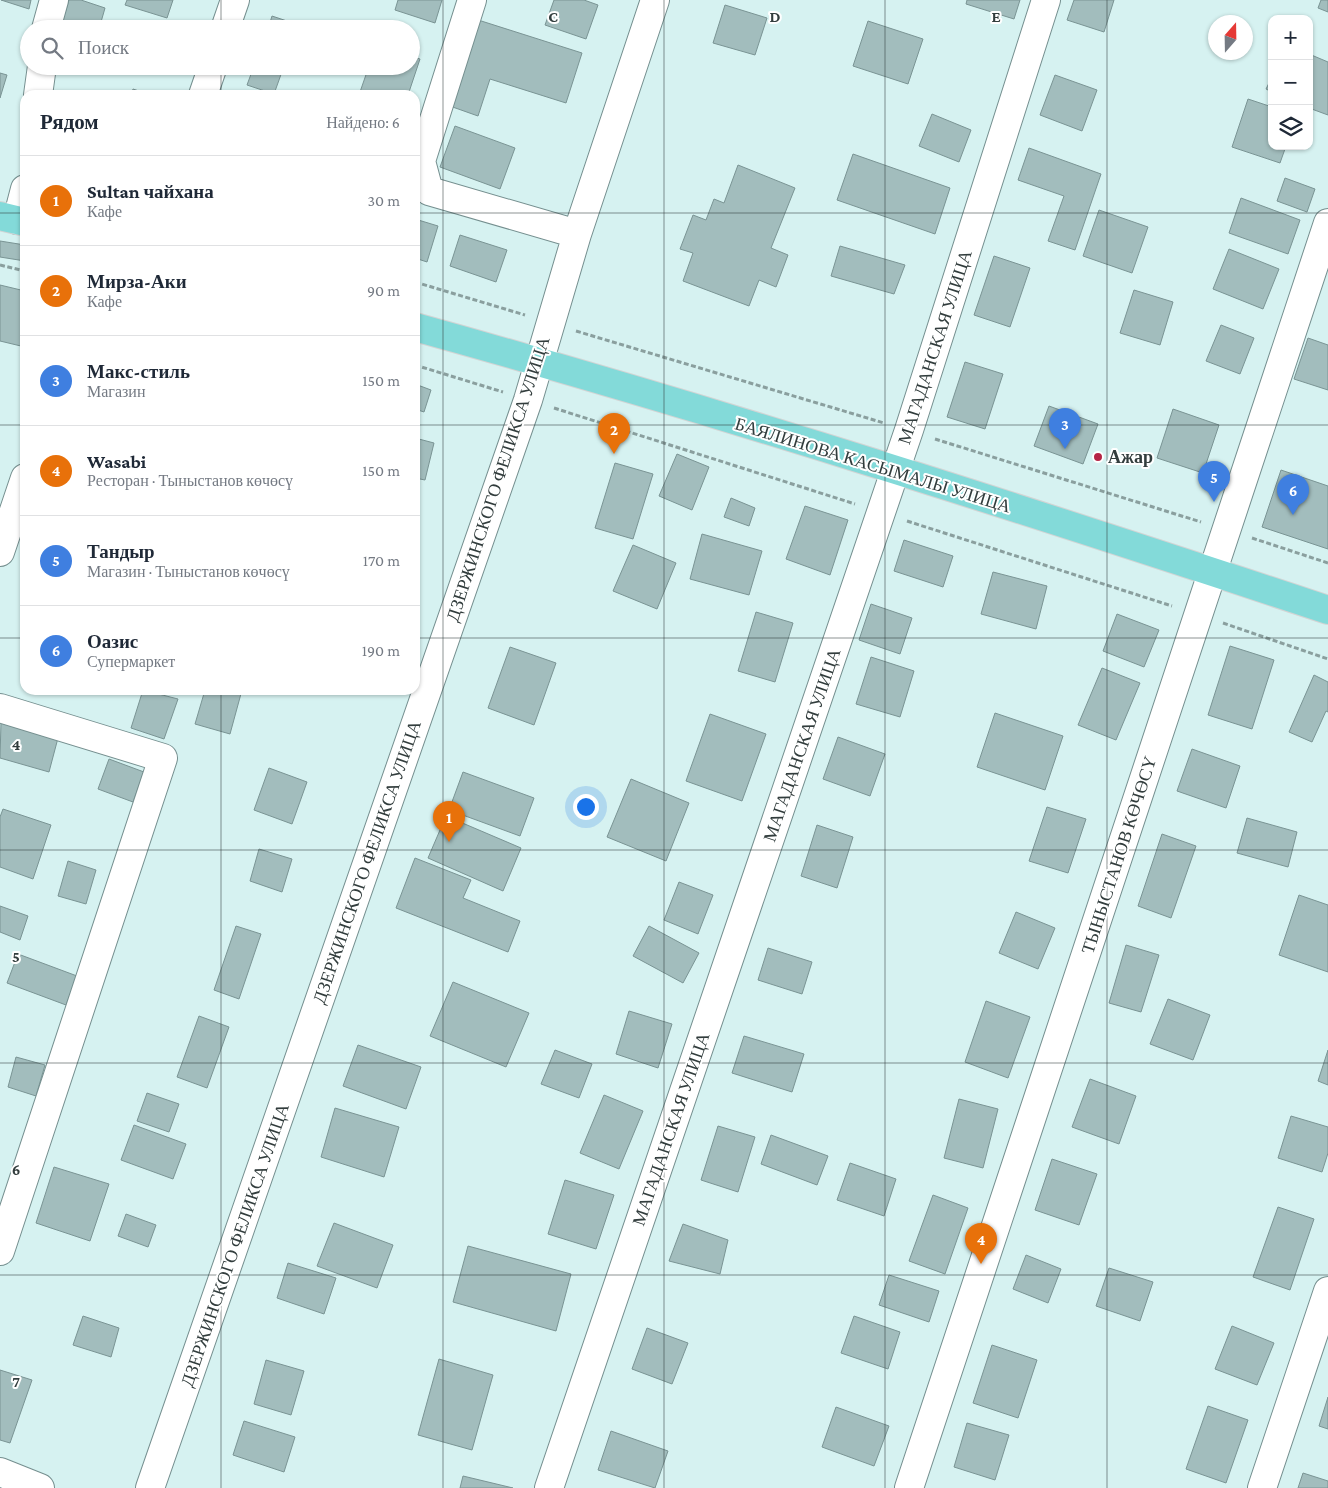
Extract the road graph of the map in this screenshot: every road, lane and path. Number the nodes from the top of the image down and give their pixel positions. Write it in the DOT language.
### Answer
graph roads {
  1 [pos="54,0"];
  2 [pos="235,0"];
  3 [pos="472,0"];
  4 [pos="655,0"];
  5 [pos="1046,0"];
  6 [pos="48,20"];
  7 [pos="228,20"];
  8 [pos="41,75"];
  9 [pos="209,75"];
  10 [pos="39,90"];
  11 [pos="205,90"];
  12 [pos="20,203"];
  13 [pos="14,220"];
  14 [pos="1328,222"];
  15 [pos="577,234"];
  16 [pos="0,265"];
  17 [pos="20,270"];
  18 [pos="420,284"];
  19 [pos="550,323"];
  20 [pos="420,327"];
  21 [pos="539,361"];
  22 [pos="909,430"];
  23 [pos="896,471"];
  24 [pos="20,493"];
  25 [pos="1226,530"];
  26 [pos="0,552"];
  27 [pos="1328,563"];
  28 [pos="1212,572"];
  29 [pos="1328,610"];
  30 [pos="0,708"];
  31 [pos="0,1251"];
  32 [pos="1328,1290"];
  33 [pos="0,1472"];
  34 [pos="40,1488"];
  35 [pos="150,1488"];
  36 [pos="549,1488"];
  37 [pos="908,1488"];
  38 [pos="1262,1488"];
  1 -- 6 [label="street"];
  2 -- 7 [label="street"];
  3 -- 15 [label="street"];
  4 -- 15 [label="street, ДЗЕРЖИНСКОГО ФЕЛИКСА УЛИЦА"];
  5 -- 22 [label="street, МАГАДАНСКАЯ УЛИЦА"];
  8 -- 10 [label="street"];
  9 -- 11 [label="street"];
  12 -- 13 [label="street"];
  14 -- 25 [label="street, ТЫНЫСТАНОВ КӨЧӨСҮ"];
  15 -- 19 [label="street, ДЗЕРЖИНСКОГО ФЕЛИКСА УЛИЦА"];
  16 -- 17 [label="path"];
  18 -- 19 [label="path"];
  19 -- 21 [label="street, ДЗЕРЖИНСКОГО ФЕЛИКСА УЛИЦА"];
  19 -- 22 [label="path"];
  20 -- 21 [label="main road, БАЯЛИНОВА КАСЫМАЛЫ УЛИЦА"];
  21 -- 23 [label="main road, БАЯЛИНОВА КАСЫМАЛЫ УЛИЦА"];
  21 -- 35 [label="street, ДЗЕРЖИНСКОГО ФЕЛИКСА УЛИЦА"];
  22 -- 23 [label="street, МАГАДАНСКАЯ УЛИЦА"];
  22 -- 25 [label="path"];
  23 -- 28 [label="main road, БАЯЛИНОВА КАСЫМАЛЫ УЛИЦА"];
  23 -- 36 [label="street, МАГАДАНСКАЯ УЛИЦА"];
  24 -- 26 [label="street"];
  25 -- 27 [label="path"];
  25 -- 28 [label="street, ТЫНЫСТАНОВ КӨЧӨСҮ"];
  28 -- 29 [label="main road, БАЯЛИНОВА КАСЫМАЛЫ УЛИЦА"];
  28 -- 37 [label="street, ТЫНЫСТАНОВ КӨЧӨСҮ"];
  30 -- 31 [label="street"];
  32 -- 38 [label="street"];
  33 -- 34 [label="street"];
}
